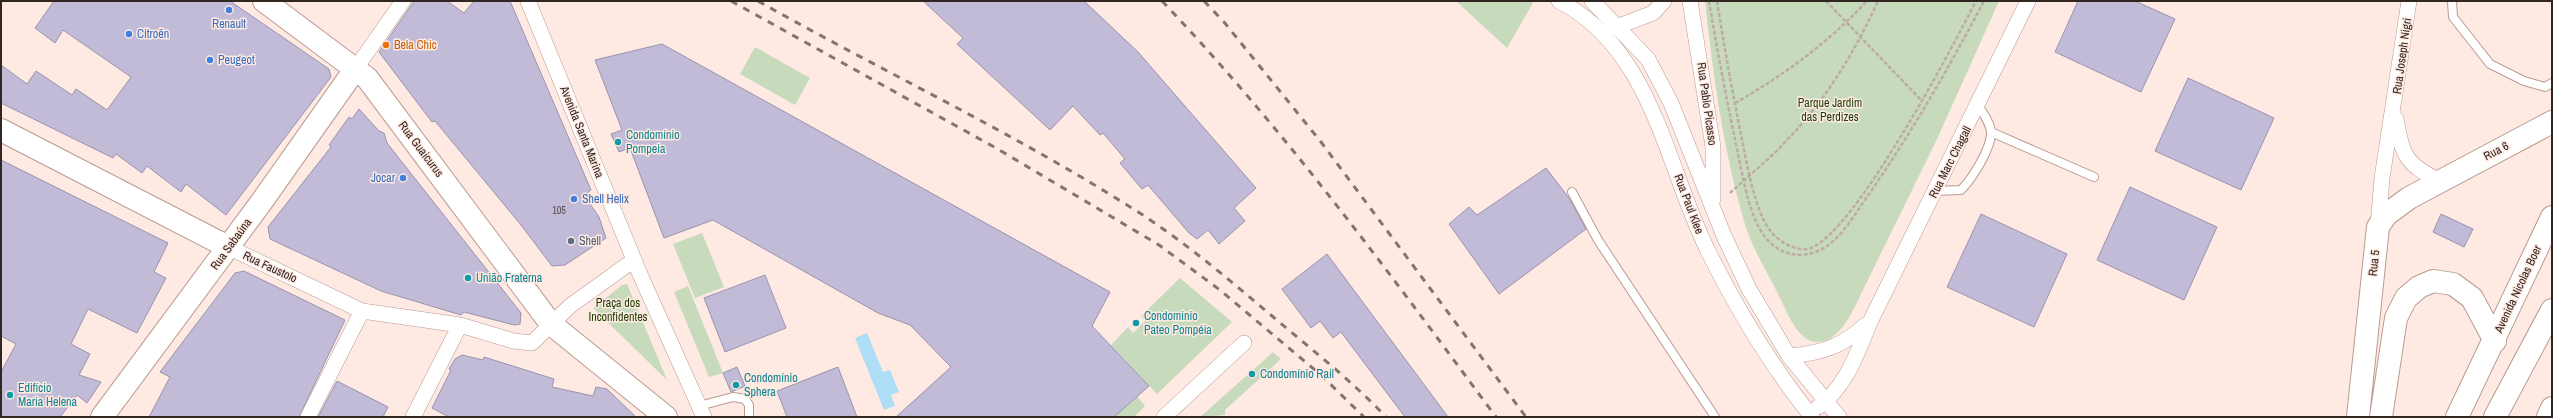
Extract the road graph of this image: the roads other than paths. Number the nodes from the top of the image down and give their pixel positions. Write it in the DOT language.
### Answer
graph roads {
  1 [pos="264,1"];
  2 [pos="403,1"];
  3 [pos="528,1"];
  4 [pos="1559,1"];
  5 [pos="1592,1"];
  6 [pos="1664,1"];
  7 [pos="1690,1"];
  8 [pos="2028,1"];
  9 [pos="2409,1"];
  10 [pos="2452,1"];
  11 [pos="1619,26"];
  12 [pos="356,68"];
  13 [pos="2552,83"];
  14 [pos="1978,105"];
  15 [pos="2394,110"];
  16 [pos="2552,122"];
  17 [pos="1,130"];
  18 [pos="1991,132"];
  19 [pos="2094,177"];
  20 [pos="2440,181"];
  21 [pos="1935,191"];
  22 [pos="1572,192"];
  23 [pos="1713,208"];
  24 [pos="2552,217"];
  25 [pos="2378,227"];
  26 [pos="228,247"];
  27 [pos="634,260"];
  28 [pos="2552,310"];
  29 [pos="362,311"];
  30 [pos="1870,322"];
  31 [pos="551,324"];
  32 [pos="460,325"];
  33 [pos="1244,343"];
  34 [pos="2491,348"];
  35 [pos="1789,356"];
  36 [pos="1825,402"];
  37 [pos="2552,408"];
  38 [pos="701,412"];
  39 [pos="655,413"];
  40 [pos="1811,415"];
  41 [pos="102,417"];
  42 [pos="308,417"];
  43 [pos="413,417"];
  44 [pos="749,417"];
  45 [pos="1164,417"];
  46 [pos="1715,417"];
  47 [pos="1839,417"];
  48 [pos="2358,417"];
  49 [pos="2381,417"];
  50 [pos="2457,417"];
  51 [pos="2494,417"];
  52 [pos="2548,417"];
  1 -- 12 [label="street, Rua Guaicurus"];
  2 -- 12 [label="street"];
  3 -- 27 [label="street, Avenida Santa Marina"];
  4 -- 40 [label="street, Rua Paul Klee"];
  5 -- 11 [label="street, Rua Paul Klee"];
  6 -- 11 [label="street"];
  7 -- 23 [label="street, Rua Pablo Picasso"];
  8 -- 14 [label="street, Rua Marc Chagall"];
  9 -- 15 [label="street, Rua Joseph Nigri"];
  10 -- 13 [label="lane"];
  11 -- 23 [label="street, Rua Paul Klee"];
  12 -- 26 [label="street, Rua Sabaúna"];
  12 -- 31 [label="street, Rua Guaicurus"];
  14 -- 18 [label="lane"];
  14 -- 21 [label="street, Rua Marc Chagall"];
  15 -- 20 [label="street"];
  15 -- 25 [label="street, Rua 5"];
  16 -- 20 [label="street, Rua 6"];
  17 -- 26 [label="street, Rua Faustolo"];
  18 -- 19 [label="lane"];
  18 -- 21 [label="lane"];
  20 -- 25 [label="street, Rua 6"];
  21 -- 30 [label="street, Rua Marc Chagall"];
  22 -- 46 [label="lane"];
  23 -- 35 [label="street, Rua Paul Klee"];
  24 -- 34 [label="street, Avenida Nicolas Boer"];
  25 -- 48 [label="street, Rua 5"];
  26 -- 29 [label="street, Rua Faustolo"];
  26 -- 41 [label="street, Rua Sabaúna"];
  27 -- 31 [label="street"];
  27 -- 38 [label="street, Avenida Santa Marina"];
  28 -- 51 [label="street"];
  29 -- 32 [label="street, Rua Faustolo"];
  29 -- 42 [label="street"];
  30 -- 35 [label="street, Rua Marc Chagall"];
  30 -- 36 [label="street, Rua Marc Chagall"];
  31 -- 32 [label="street, Rua Faustolo"];
  31 -- 39 [label="street"];
  32 -- 43 [label="street"];
  33 -- 45 [label="street"];
  34 -- 49 [label="street, Avenida Nicolas Boer"];
  34 -- 50 [label="street"];
  35 -- 36 [label="street, Rua Paul Klee"];
  36 -- 40 [label="street, Rua Marc Chagall"];
  36 -- 47 [label="street, Rua Paul Klee"];
  37 -- 52 [label="street"];
  38 -- 44 [label="lane"];
}
